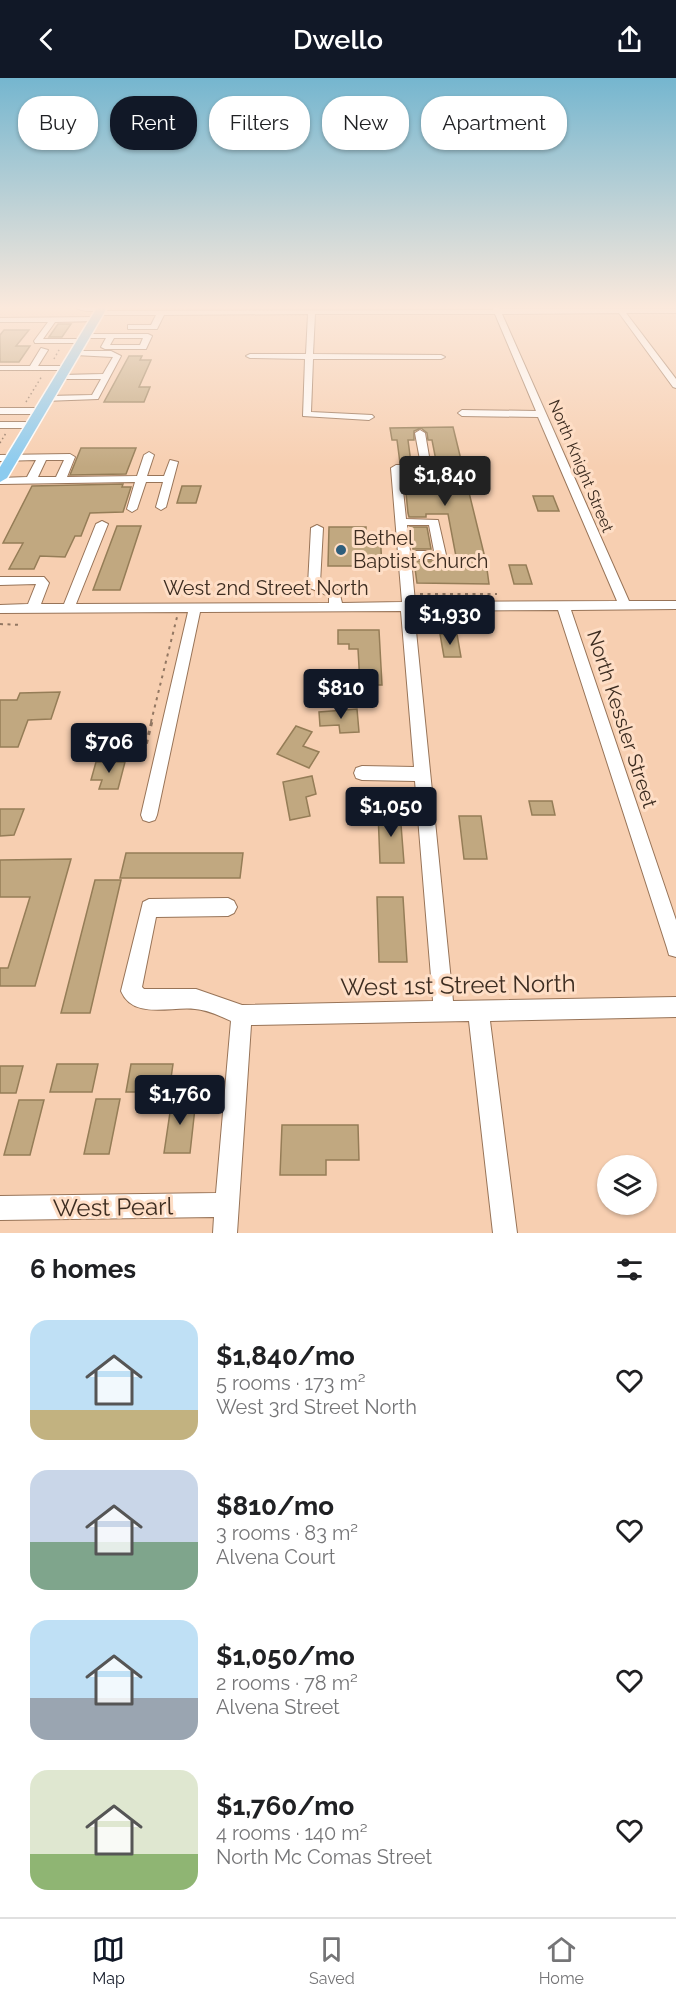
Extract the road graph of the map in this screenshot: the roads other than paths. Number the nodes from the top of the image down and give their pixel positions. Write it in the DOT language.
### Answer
graph roads {
  1 [pos="37,360"];
  2 [pos="71,360"];
  3 [pos="113,360"];
  4 [pos="310,360"];
  5 [pos="519,360"];
  6 [pos="657,360"];
  7 [pos="0,368"];
  8 [pos="32,368"];
  9 [pos="63,373"];
  10 [pos="106,376"];
  11 [pos="676,385"];
  12 [pos="47,399"];
  13 [pos="0,411"];
  14 [pos="40,411"];
  15 [pos="462,413"];
  16 [pos="542,414"];
  17 [pos="369,417"];
  18 [pos="32,425"];
  19 [pos="4,428"];
  20 [pos="420,433"];
  21 [pos="149,455"];
  22 [pos="43,457"];
  23 [pos="6,458"];
  24 [pos="173,462"];
  25 [pos="168,479"];
  26 [pos="0,480"];
  27 [pos="31,480"];
  28 [pos="60,480"];
  29 [pos="141,480"];
  30 [pos="161,507"];
  31 [pos="132,509"];
  32 [pos="401,522"];
  33 [pos="102,524"];
  34 [pos="317,528"];
  35 [pos="405,555"];
  36 [pos="0,581"];
  37 [pos="408,603"];
  38 [pos="676,605"];
  39 [pos="563,606"];
  40 [pos="624,606"];
  41 [pos="336,607"];
  42 [pos="195,608"];
  43 [pos="0,609"];
  44 [pos="33,609"];
  45 [pos="68,609"];
  46 [pos="362,773"];
  47 [pos="423,774"];
  48 [pos="149,815"];
  49 [pos="228,908"];
  50 [pos="676,948"];
  51 [pos="676,1007"];
  52 [pos="478,1009"];
  53 [pos="444,1010"];
  54 [pos="242,1015"];
  55 [pos="227,1205"];
  56 [pos="0,1208"];
  57 [pos="225,1233"];
  58 [pos="505,1233"];
  1 -- 8 [label="street"];
  2 -- 9 [label="main road"];
  3 -- 10 [label="street"];
  4 -- 17 [label="street"];
  5 -- 16 [label="street, North Knight Street"];
  6 -- 11 [label="street"];
  7 -- 8 [label="street"];
  8 -- 9 [label="street"];
  9 -- 10 [label="street"];
  9 -- 12 [label="main road"];
  10 -- 12 [label="street"];
  12 -- 14 [label="main road"];
  13 -- 14 [label="street"];
  14 -- 18 [label="main road"];
  15 -- 16 [label="street"];
  16 -- 40 [label="street, North Knight Street"];
  18 -- 19 [label="street"];
  18 -- 23 [label="main road"];
  20 -- 32 [label="street"];
  21 -- 29 [label="street"];
  22 -- 23 [label="street"];
  22 -- 27 [label="street"];
  22 -- 28 [label="street"];
  23 -- 26 [label="main road"];
  24 -- 25 [label="street"];
  25 -- 29 [label="street"];
  25 -- 30 [label="street"];
  26 -- 27 [label="street"];
  27 -- 28 [label="street"];
  28 -- 29 [label="street"];
  29 -- 31 [label="street"];
  32 -- 35 [label="street"];
  32 -- 35 [label="street"];
  33 -- 45 [label="street"];
  34 -- 41 [label="street"];
  35 -- 37 [label="street"];
  36 -- 44 [label="street"];
  37 -- 39 [label="street, West 2nd Street North"];
  37 -- 41 [label="street, West 2nd Street North"];
  37 -- 47 [label="street"];
  38 -- 40 [label="street, West 2nd Street North"];
  39 -- 40 [label="street, West 2nd Street North"];
  39 -- 50 [label="street, North Kessler Street"];
  41 -- 42 [label="street, West 2nd Street North"];
  42 -- 45 [label="street, West 2nd Street North"];
  42 -- 48 [label="street"];
  43 -- 44 [label="street, West 2nd Street North"];
  44 -- 45 [label="street, West 2nd Street North"];
  46 -- 47 [label="street"];
  47 -- 53 [label="street"];
  49 -- 54 [label="street"];
  51 -- 52 [label="street, West 1st Street North"];
  52 -- 53 [label="street, West 1st Street North"];
  52 -- 58 [label="street"];
  53 -- 54 [label="street, West 1st Street North"];
  54 -- 55 [label="street"];
  55 -- 56 [label="street, West Pearl"];
  55 -- 57 [label="street"];
}
